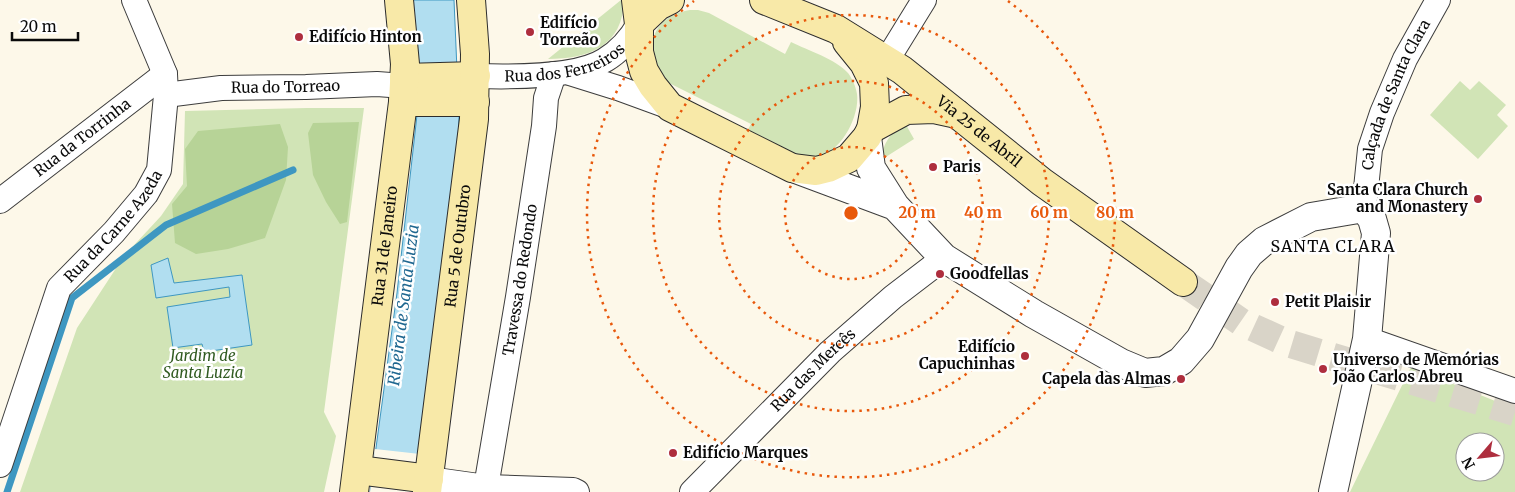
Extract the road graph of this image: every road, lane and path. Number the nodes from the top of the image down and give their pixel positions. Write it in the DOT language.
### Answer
graph roads {
  1 [pos="134,0"];
  2 [pos="399,0"];
  3 [pos="471,0"];
  4 [pos="670,0"];
  5 [pos="764,0"];
  6 [pos="924,0"];
  7 [pos="1438,0"];
  8 [pos="638,12"];
  9 [pos="836,29"];
  10 [pos="887,60"];
  11 [pos="562,74"];
  12 [pos="166,84"];
  13 [pos="409,89"];
  14 [pos="467,89"];
  15 [pos="670,107"];
  16 [pos="957,114"];
  17 [pos="869,133"];
  18 [pos="792,168"];
  19 [pos="0,201"];
  20 [pos="895,206"];
  21 [pos="1364,208"];
  22 [pos="944,258"];
  23 [pos="1183,282"];
  24 [pos="1367,339"];
  25 [pos="1515,391"];
  26 [pos="0,465"];
  27 [pos="362,478"];
  28 [pos="424,483"];
  29 [pos="486,487"];
  30 [pos="577,492"];
  31 [pos="692,492"];
  32 [pos="1332,492"];
  1 -- 12 [label="street"];
  2 -- 13 [label="main road, Rua 31 de Janeiro"];
  3 -- 14 [label="main road, Rua 5 de Outubro"];
  4 -- 8 [label="main road"];
  5 -- 9 [label="main road, Via 25 de Abril"];
  6 -- 10 [label="street"];
  7 -- 21 [label="street, Calçada de Santa Clara"];
  8 -- 11 [label="street, Rua dos Ferreiros"];
  8 -- 15 [label="main road"];
  9 -- 10 [label="main road, Via 25 de Abril"];
  9 -- 17 [label="main road"];
  10 -- 16 [label="main road, Via 25 de Abril"];
  11 -- 14 [label="street, Rua dos Ferreiros"];
  11 -- 15 [label="street"];
  11 -- 29 [label="street, Travessa do Redondo"];
  12 -- 13 [label="street, Rua do Torreao"];
  12 -- 19 [label="street, Rua da Torrinha"];
  12 -- 26 [label="street, Rua da Carne Azeda"];
  13 -- 14 [label="main road"];
  13 -- 27 [label="main road, Rua 31 de Janeiro"];
  14 -- 28 [label="main road, Rua 5 de Outubro"];
  15 -- 18 [label="main road"];
  16 -- 17 [label="main road"];
  16 -- 23 [label="main road, Via 25 de Abril"];
  17 -- 18 [label="main road"];
  17 -- 20 [label="street"];
  18 -- 20 [label="street"];
  20 -- 22 [label="street"];
  21 -- 22 [label="street"];
  21 -- 24 [label="street"];
  22 -- 31 [label="street, Rua das Mercês"];
  24 -- 25 [label="street"];
  24 -- 32 [label="street"];
  27 -- 28 [label="main road"];
  28 -- 29 [label="street"];
  29 -- 30 [label="street"];
}
